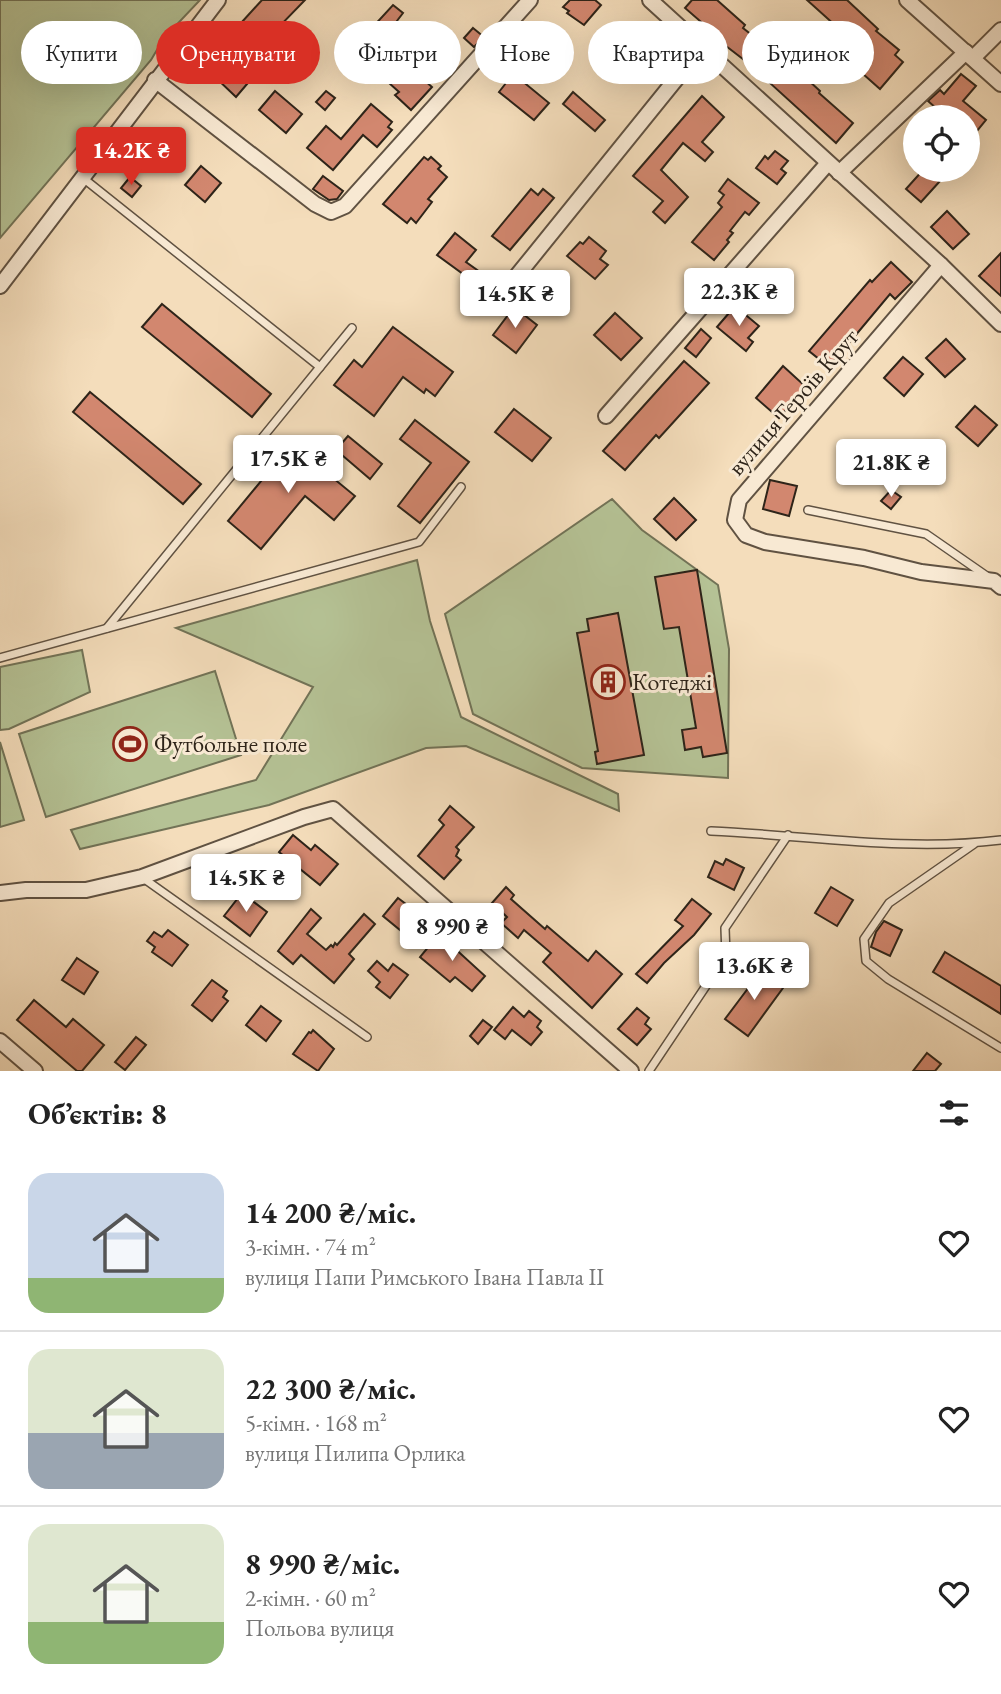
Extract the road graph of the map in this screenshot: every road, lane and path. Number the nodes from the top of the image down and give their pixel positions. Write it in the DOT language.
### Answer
graph roads {
  1 [pos="218,0"];
  2 [pos="530,0"];
  3 [pos="650,0"];
  4 [pos="907,0"];
  5 [pos="673,21"];
  6 [pos="1001,30"];
  7 [pos="970,55"];
  8 [pos="728,71"];
  9 [pos="155,80"];
  10 [pos="672,84"];
  11 [pos="1001,84"];
  12 [pos="833,168"];
  13 [pos="82,177"];
  14 [pos="941,265"];
  15 [pos="516,276"];
  16 [pos="0,286"];
  17 [pos="1001,324"];
  18 [pos="352,328"];
  19 [pos="320,367"];
  20 [pos="606,416"];
  21 [pos="461,488"];
  22 [pos="808,510"];
  23 [pos="997,584"];
  24 [pos="107,628"];
  25 [pos="0,658"];
  26 [pos="711,831"];
  27 [pos="788,835"];
  28 [pos="1001,840"];
  29 [pos="974,844"];
  30 [pos="142,877"];
  31 [pos="0,893"];
  32 [pos="367,1037"];
  33 [pos="0,1041"];
  34 [pos="1001,1048"];
  35 [pos="34,1071"];
  36 [pos="631,1071"];
  37 [pos="649,1071"];
  1 -- 9 [label="street"];
  2 -- 9 [label="street"];
  3 -- 5 [label="street"];
  4 -- 7 [label="street"];
  6 -- 7 [label="street"];
  7 -- 11 [label="street"];
  7 -- 12 [label="street"];
  8 -- 12 [label="street"];
  9 -- 13 [label="street"];
  10 -- 15 [label="street"];
  12 -- 14 [label="street"];
  12 -- 20 [label="street"];
  13 -- 16 [label="street"];
  13 -- 19 [label="lane"];
  14 -- 17 [label="street"];
  14 -- 23 [label="street, вулиця Героїв Крут"];
  18 -- 19 [label="lane"];
  19 -- 24 [label="lane"];
  21 -- 24 [label="lane"];
  22 -- 23 [label="lane"];
  24 -- 25 [label="lane"];
  26 -- 27 [label="lane"];
  27 -- 29 [label="lane"];
  27 -- 37 [label="lane"];
  28 -- 29 [label="lane"];
  29 -- 34 [label="lane"];
  30 -- 31 [label="street"];
  30 -- 32 [label="lane"];
  30 -- 36 [label="street"];
  33 -- 35 [label="street"];
}
